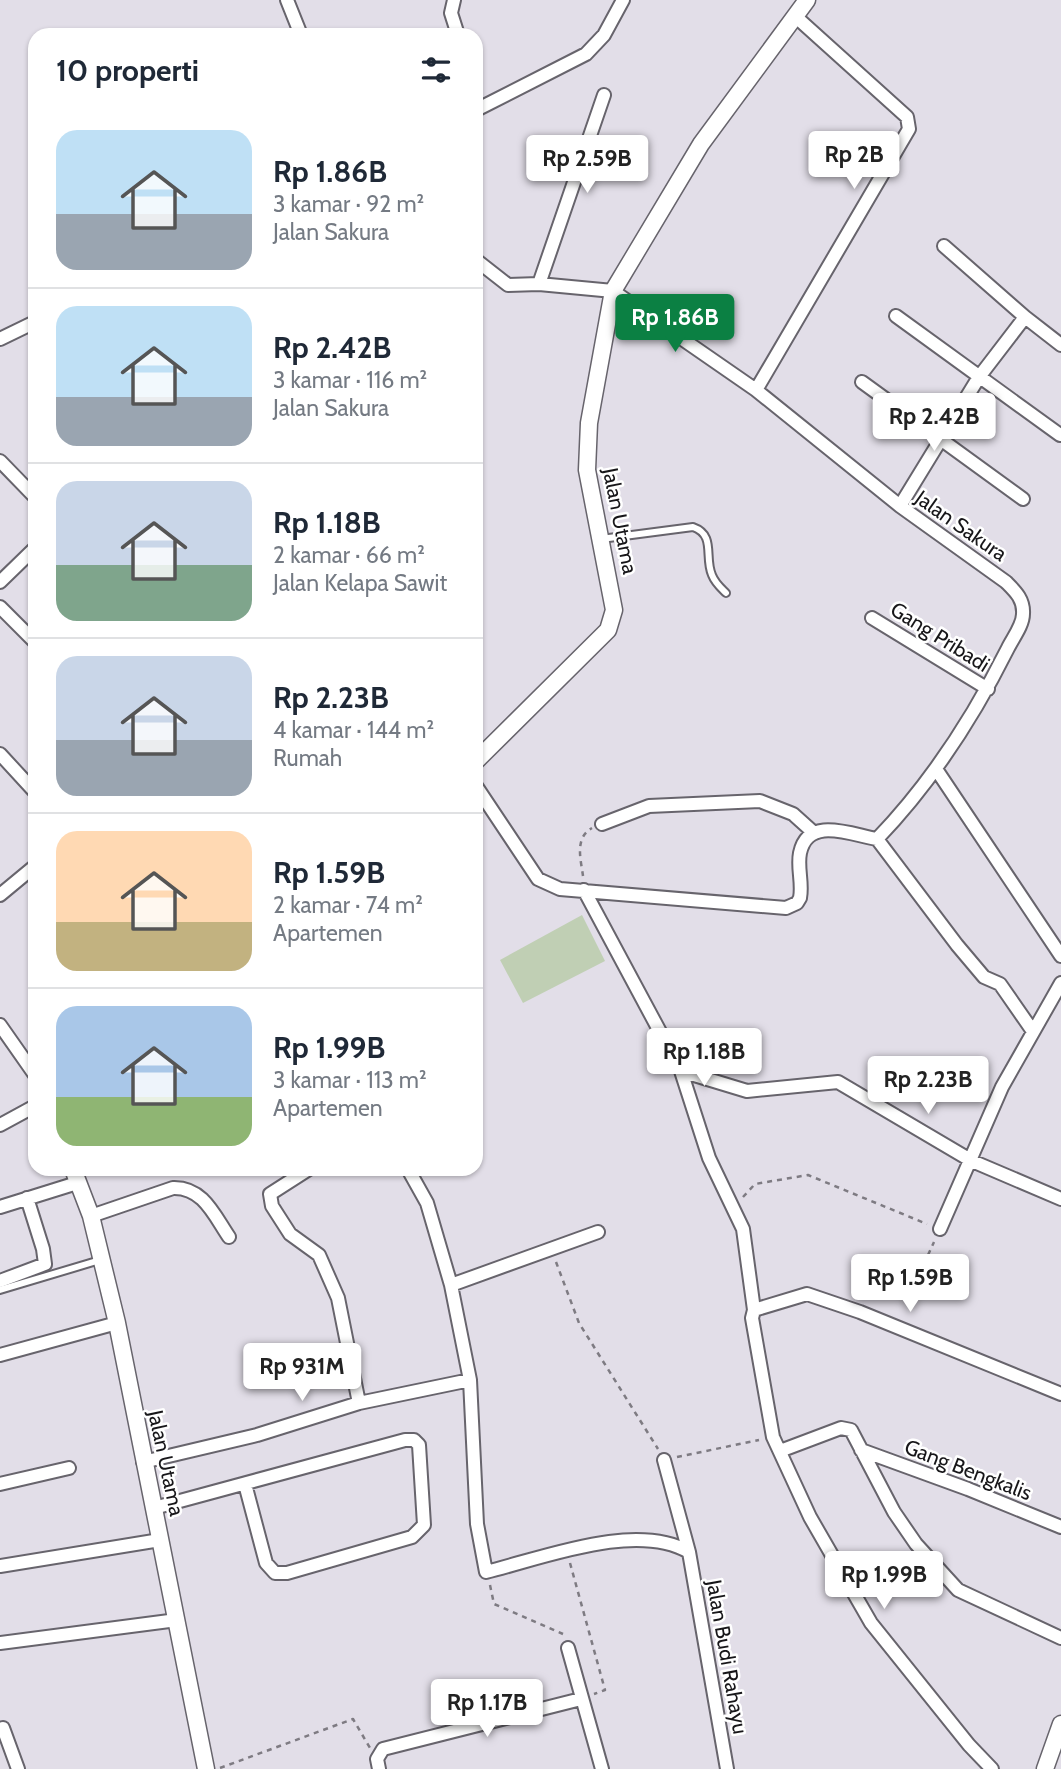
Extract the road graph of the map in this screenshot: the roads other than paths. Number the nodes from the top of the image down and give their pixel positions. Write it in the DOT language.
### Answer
graph roads {
  1 [pos="287,0"];
  2 [pos="454,0"];
  3 [pos="623,0"];
  4 [pos="806,1"];
  5 [pos="795,16"];
  6 [pos="298,28"];
  7 [pos="456,28"];
  8 [pos="604,95"];
  9 [pos="483,102"];
  10 [pos="944,246"];
  11 [pos="483,265"];
  12 [pos="538,284"];
  13 [pos="613,291"];
  14 [pos="896,316"];
  15 [pos="1025,317"];
  16 [pos="28,326"];
  17 [pos="0,340"];
  18 [pos="1061,345"];
  19 [pos="979,377"];
  20 [pos="862,382"];
  21 [pos="756,390"];
  22 [pos="1060,435"];
  23 [pos="942,439"];
  24 [pos="0,461"];
  25 [pos="28,489"];
  26 [pos="1023,499"];
  27 [pos="900,506"];
  28 [pos="601,539"];
  29 [pos="28,555"];
  30 [pos="0,582"];
  31 [pos="726,593"];
  32 [pos="0,607"];
  33 [pos="872,618"];
  34 [pos="28,635"];
  35 [pos="988,689"];
  36 [pos="483,754"];
  37 [pos="1,756"];
  38 [pos="936,769"];
  39 [pos="28,785"];
  40 [pos="483,796"];
  41 [pos="602,824"];
  42 [pos="813,832"];
  43 [pos="877,839"];
  44 [pos="28,872"];
  45 [pos="584,890"];
  46 [pos="0,895"];
  47 [pos="1061,956"];
  48 [pos="1061,983"];
  49 [pos="0,1025"];
  50 [pos="1032,1030"];
  51 [pos="28,1065"];
  52 [pos="681,1070"];
  53 [pos="28,1110"];
  54 [pos="0,1125"];
  55 [pos="972,1161"];
  56 [pos="75,1176"];
  57 [pos="298,1176"];
  58 [pos="412,1176"];
  59 [pos="27,1198"];
  60 [pos="1061,1199"];
  61 [pos="0,1207"];
  62 [pos="91,1216"];
  63 [pos="940,1229"];
  64 [pos="598,1232"];
  65 [pos="229,1237"];
  66 [pos="101,1260"];
  67 [pos="0,1281"];
  68 [pos="451,1285"];
  69 [pos="0,1290"];
  70 [pos="754,1310"];
  71 [pos="117,1322"];
  72 [pos="0,1355"];
  73 [pos="470,1380"];
  74 [pos="1061,1394"];
  75 [pos="359,1403"];
  76 [pos="861,1450"];
  77 [pos="779,1451"];
  78 [pos="664,1460"];
  79 [pos="143,1462"];
  80 [pos="69,1468"];
  81 [pos="0,1484"];
  82 [pos="244,1484"];
  83 [pos="154,1508"];
  84 [pos="1061,1527"];
  85 [pos="160,1540"];
  86 [pos="689,1552"];
  87 [pos="0,1566"];
  88 [pos="177,1620"];
  89 [pos="1061,1638"];
  90 [pos="0,1643"];
  91 [pos="568,1648"];
  92 [pos="581,1699"];
  93 [pos="1061,1724"];
  94 [pos="3,1728"];
  95 [pos="378,1764"];
  96 [pos="18,1769"];
  97 [pos="206,1769"];
  98 [pos="602,1769"];
  99 [pos="727,1769"];
  100 [pos="992,1769"];
  101 [pos="1045,1769"];
  1 -- 6 [label="street"];
  2 -- 7 [label="street"];
  3 -- 9 [label="street"];
  4 -- 5 [label="street, Jalan Utama"];
  5 -- 13 [label="street, Jalan Utama"];
  5 -- 21 [label="street"];
  8 -- 12 [label="street"];
  10 -- 15 [label="street"];
  11 -- 12 [label="street"];
  12 -- 13 [label="street"];
  13 -- 21 [label="street, Jalan Sakura"];
  13 -- 28 [label="street, Jalan Utama"];
  14 -- 19 [label="street"];
  15 -- 18 [label="street"];
  15 -- 19 [label="street"];
  16 -- 17 [label="street"];
  19 -- 22 [label="street"];
  19 -- 23 [label="street"];
  20 -- 23 [label="street"];
  21 -- 27 [label="street, Jalan Sakura"];
  23 -- 26 [label="street"];
  23 -- 27 [label="street"];
  24 -- 25 [label="street"];
  27 -- 35 [label="street, Jalan Sakura"];
  28 -- 31 [label="lane"];
  28 -- 36 [label="street, Jalan Utama"];
  29 -- 30 [label="street"];
  32 -- 34 [label="street"];
  33 -- 35 [label="street, Gang Pribadi"];
  35 -- 38 [label="street, Jalan Sakura"];
  37 -- 39 [label="street"];
  38 -- 43 [label="street, Jalan Sakura"];
  38 -- 47 [label="street"];
  40 -- 45 [label="street"];
  41 -- 42 [label="street"];
  42 -- 43 [label="street"];
  42 -- 45 [label="street"];
  43 -- 50 [label="street"];
  44 -- 46 [label="street"];
  45 -- 52 [label="street"];
  48 -- 50 [label="street"];
  49 -- 51 [label="street"];
  50 -- 55 [label="street"];
  52 -- 55 [label="street"];
  52 -- 70 [label="street"];
  53 -- 54 [label="street"];
  55 -- 60 [label="street"];
  55 -- 63 [label="street"];
  56 -- 59 [label="street"];
  56 -- 62 [label="street, Jalan Utama"];
  57 -- 75 [label="street"];
  58 -- 68 [label="street"];
  59 -- 61 [label="street"];
  59 -- 67 [label="street"];
  62 -- 65 [label="street"];
  62 -- 66 [label="street, Jalan Utama"];
  64 -- 68 [label="street"];
  66 -- 69 [label="lane"];
  66 -- 71 [label="street, Jalan Utama"];
  68 -- 73 [label="street"];
  70 -- 74 [label="street"];
  70 -- 77 [label="street"];
  71 -- 72 [label="street"];
  71 -- 79 [label="street, Jalan Utama"];
  73 -- 75 [label="street"];
  73 -- 86 [label="street"];
  75 -- 79 [label="street"];
  76 -- 77 [label="street"];
  76 -- 84 [label="street, Gang Bengkalis"];
  76 -- 89 [label="street"];
  77 -- 100 [label="street"];
  78 -- 86 [label="street, Jalan Budi Rahayu"];
  79 -- 83 [label="street, Jalan Utama"];
  80 -- 81 [label="street"];
  82 -- 82 [label="street"];
  82 -- 83 [label="street"];
  83 -- 85 [label="street, Jalan Utama"];
  85 -- 87 [label="street"];
  85 -- 88 [label="street, Jalan Utama"];
  86 -- 99 [label="street, Jalan Budi Rahayu"];
  88 -- 90 [label="street"];
  88 -- 97 [label="street, Jalan Utama"];
  91 -- 92 [label="street"];
  92 -- 95 [label="street"];
  92 -- 98 [label="street"];
  93 -- 101 [label="street"];
  94 -- 96 [label="street"];
}
